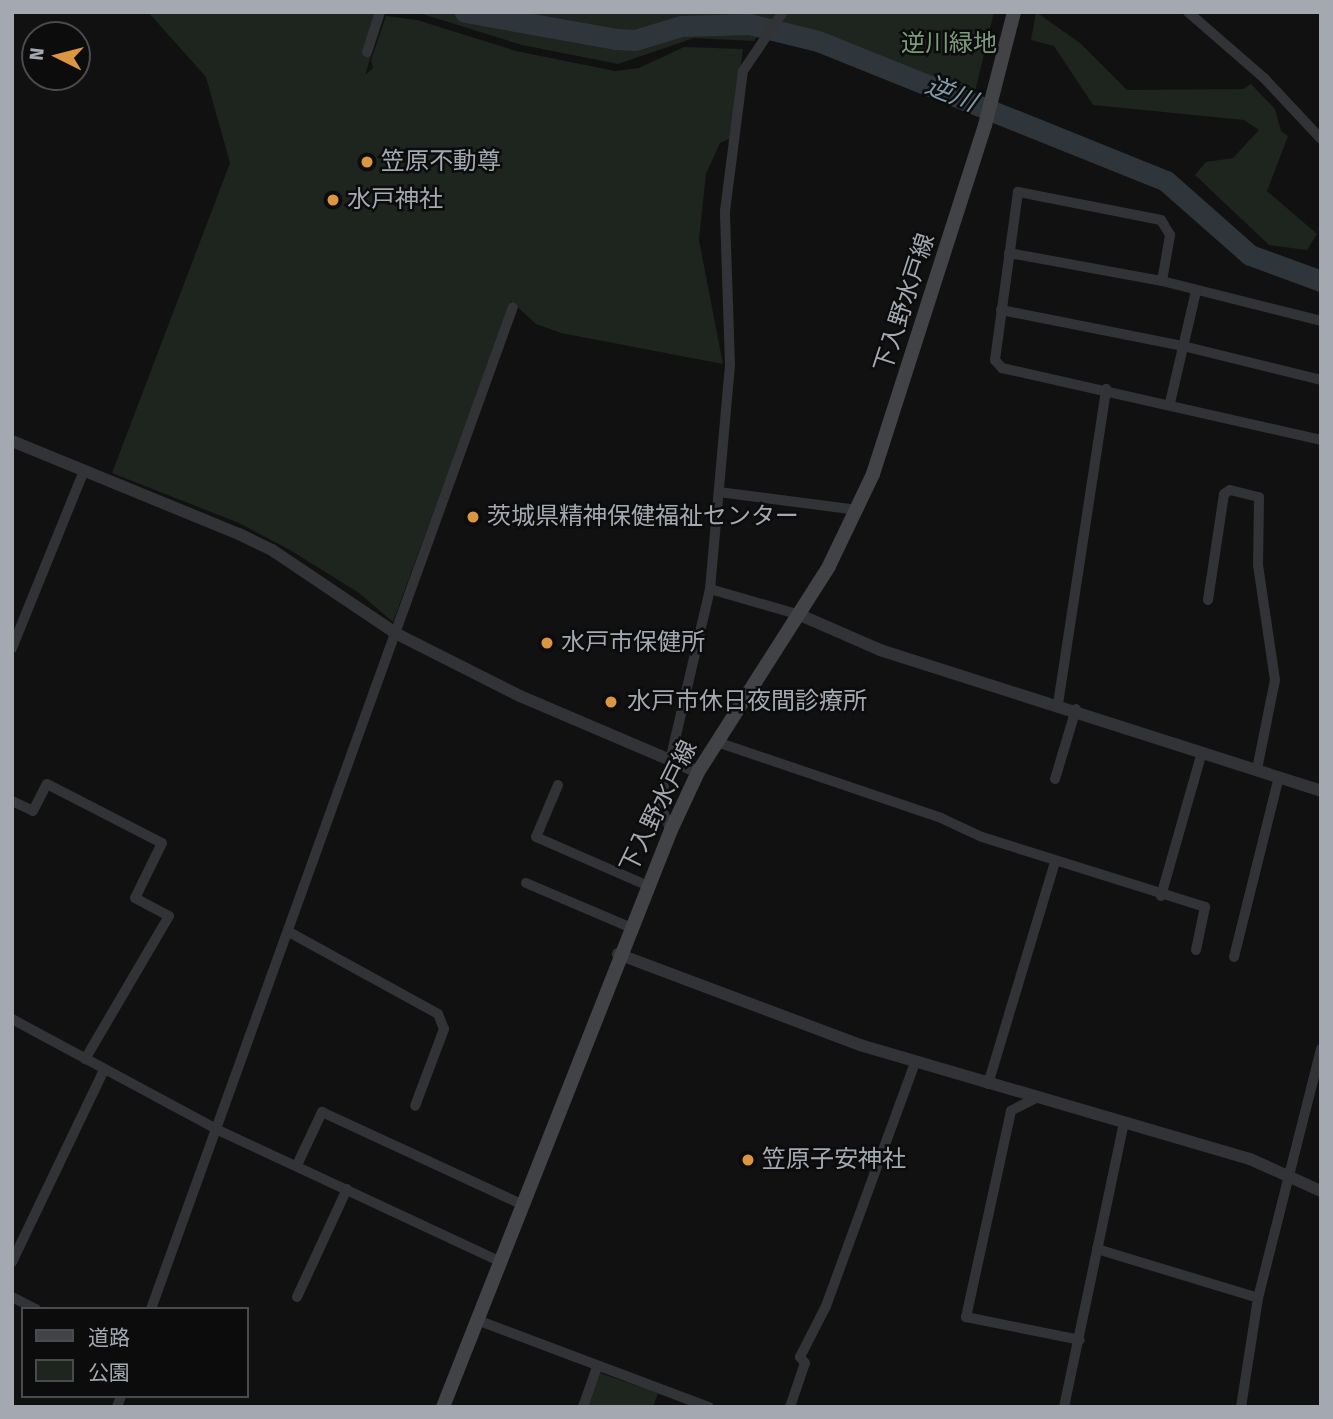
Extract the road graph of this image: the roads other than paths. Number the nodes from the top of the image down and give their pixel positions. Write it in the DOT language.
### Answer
graph roads {
  1 [pos="380,12"];
  2 [pos="1014,12"];
  3 [pos="1188,12"];
  4 [pos="783,13"];
  5 [pos="367,52"];
  6 [pos="1321,139"];
  7 [pos="1009,253"];
  8 [pos="1161,281"];
  9 [pos="1196,291"];
  10 [pos="513,307"];
  11 [pos="1001,310"];
  12 [pos="1321,321"];
  13 [pos="1183,346"];
  14 [pos="1321,380"];
  15 [pos="1107,389"];
  16 [pos="1170,403"];
  17 [pos="1321,440"];
  18 [pos="12,441"];
  19 [pos="83,473"];
  20 [pos="719,492"];
  21 [pos="858,510"];
  22 [pos="710,589"];
  23 [pos="1208,600"];
  24 [pos="800,615"];
  25 [pos="397,634"];
  26 [pos="12,648"];
  27 [pos="1058,704"];
  28 [pos="1076,709"];
  29 [pos="717,743"];
  30 [pos="1202,751"];
  31 [pos="670,761"];
  32 [pos="1257,769"];
  33 [pos="698,772"];
  34 [pos="1279,777"];
  35 [pos="1055,779"];
  36 [pos="558,785"];
  37 [pos="664,787"];
  38 [pos="1321,791"];
  39 [pos="12,800"];
  40 [pos="671,830"];
  41 [pos="1055,862"];
  42 [pos="526,883"];
  43 [pos="646,885"];
  44 [pos="1161,896"];
  45 [pos="629,927"];
  46 [pos="289,932"];
  47 [pos="1196,950"];
  48 [pos="618,954"];
  49 [pos="1234,957"];
  50 [pos="12,1019"];
  51 [pos="1321,1049"];
  52 [pos="85,1059"];
  53 [pos="915,1063"];
  54 [pos="104,1070"];
  55 [pos="988,1084"];
  56 [pos="1036,1098"];
  57 [pos="415,1106"];
  58 [pos="1124,1123"];
  59 [pos="218,1130"];
  60 [pos="297,1165"];
  61 [pos="1287,1174"];
  62 [pos="347,1189"];
  63 [pos="1321,1191"];
  64 [pos="521,1204"];
  65 [pos="1097,1249"];
  66 [pos="499,1261"];
  67 [pos="12,1262"];
  68 [pos="12,1297"];
  69 [pos="297,1297"];
  70 [pos="1258,1298"];
  71 [pos="32,1307"];
  72 [pos="152,1307"];
  73 [pos="477,1320"];
  74 [pos="1080,1340"];
  75 [pos="597,1367"];
  76 [pos="688,1403"];
  77 [pos="443,1407"];
  78 [pos="583,1407"];
  79 [pos="709,1407"];
  80 [pos="790,1407"];
  81 [pos="1064,1407"];
  82 [pos="1241,1407"];
  1 -- 5 [label="street"];
  2 -- 21 [label="main road, 下入野水戸線"];
  3 -- 6 [label="street"];
  4 -- 20 [label="street"];
  7 -- 8 [label="street"];
  7 -- 8 [label="street"];
  7 -- 11 [label="street"];
  8 -- 9 [label="street"];
  9 -- 12 [label="street"];
  9 -- 13 [label="street"];
  10 -- 25 [label="street"];
  11 -- 13 [label="street"];
  11 -- 15 [label="street"];
  13 -- 14 [label="street"];
  13 -- 16 [label="street"];
  15 -- 16 [label="street"];
  15 -- 27 [label="street"];
  16 -- 17 [label="street"];
  18 -- 19 [label="street"];
  19 -- 25 [label="street"];
  19 -- 26 [label="street"];
  20 -- 21 [label="street"];
  20 -- 22 [label="street"];
  21 -- 24 [label="main road, 下入野水戸線"];
  22 -- 24 [label="street"];
  22 -- 31 [label="street"];
  23 -- 32 [label="street"];
  24 -- 27 [label="street"];
  24 -- 29 [label="main road, 下入野水戸線"];
  25 -- 31 [label="street"];
  25 -- 46 [label="street"];
  27 -- 28 [label="street"];
  28 -- 30 [label="street"];
  28 -- 35 [label="street"];
  29 -- 33 [label="main road, 下入野水戸線"];
  29 -- 41 [label="street"];
  30 -- 32 [label="street"];
  30 -- 44 [label="street"];
  31 -- 33 [label="street"];
  32 -- 34 [label="street"];
  33 -- 40 [label="main road, 下入野水戸線"];
  34 -- 38 [label="street"];
  34 -- 49 [label="street"];
  36 -- 43 [label="street"];
  37 -- 40 [label="street"];
  39 -- 52 [label="street"];
  40 -- 43 [label="main road, 下入野水戸線"];
  41 -- 44 [label="street"];
  41 -- 55 [label="street"];
  42 -- 45 [label="street"];
  43 -- 45 [label="main road, 下入野水戸線"];
  44 -- 47 [label="street"];
  45 -- 48 [label="main road, 下入野水戸線"];
  46 -- 57 [label="street"];
  46 -- 59 [label="street"];
  48 -- 53 [label="street"];
  48 -- 64 [label="main road, 下入野水戸線"];
  50 -- 52 [label="street"];
  51 -- 61 [label="street"];
  52 -- 54 [label="street"];
  53 -- 55 [label="street"];
  53 -- 80 [label="street"];
  54 -- 59 [label="street"];
  54 -- 67 [label="street"];
  55 -- 56 [label="street"];
  56 -- 58 [label="street"];
  56 -- 74 [label="street"];
  58 -- 61 [label="street"];
  58 -- 65 [label="street"];
  59 -- 60 [label="street"];
  59 -- 72 [label="street"];
  60 -- 62 [label="street"];
  60 -- 64 [label="street"];
  61 -- 63 [label="street"];
  61 -- 70 [label="street"];
  62 -- 66 [label="street"];
  62 -- 69 [label="street"];
  64 -- 66 [label="main road, 下入野水戸線"];
  65 -- 70 [label="street"];
  65 -- 74 [label="street"];
  66 -- 73 [label="main road, 下入野水戸線"];
  68 -- 71 [label="street"];
  70 -- 82 [label="street"];
  73 -- 75 [label="street"];
  73 -- 77 [label="main road, 下入野水戸線"];
  74 -- 81 [label="street"];
  75 -- 76 [label="street"];
  75 -- 78 [label="street"];
  76 -- 79 [label="street"];
}
